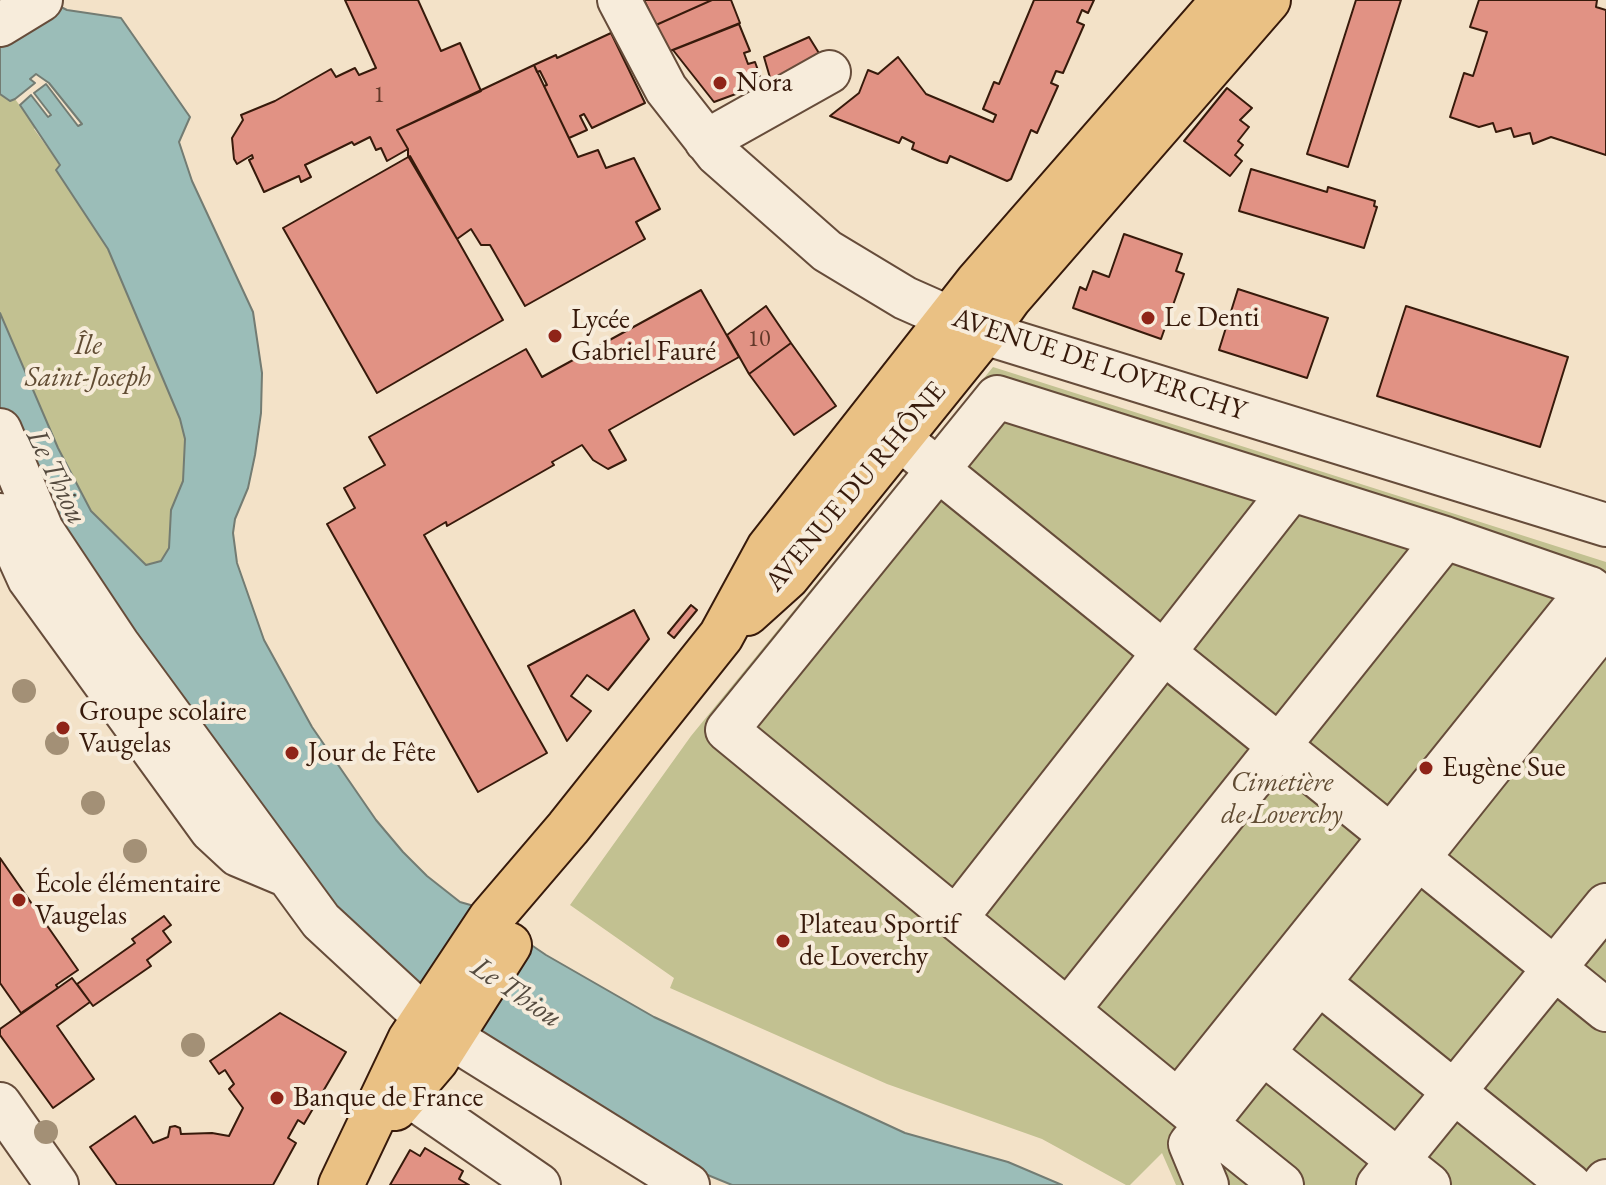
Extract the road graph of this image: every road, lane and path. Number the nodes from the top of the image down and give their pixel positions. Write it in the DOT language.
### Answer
graph roads {
  1 [pos="41,0"];
  2 [pos="619,0"];
  3 [pos="1224,0"];
  4 [pos="1268,0"];
  5 [pos="1193,19"];
  6 [pos="0,25"];
  7 [pos="829,72"];
  8 [pos="706,141"];
  9 [pos="1008,248"];
  10 [pos="981,316"];
  11 [pos="0,430"];
  12 [pos="900,438"];
  13 [pos="938,470"];
  14 [pos="1291,490"];
  15 [pos="0,515"];
  16 [pos="1606,525"];
  17 [pos="1445,538"];
  18 [pos="1601,604"];
  19 [pos="721,636"];
  20 [pos="1164,652"];
  21 [pos="1279,745"];
  22 [pos="1405,847"];
  23 [pos="289,877"];
  24 [pos="1606,905"];
  25 [pos="956,918"];
  26 [pos="1555,968"];
  27 [pos="1319,983"];
  28 [pos="1068,1010"];
  29 [pos="1606,1010"];
  30 [pos="443,1019"];
  31 [pos="1263,1053"];
  32 [pos="1454,1092"];
  33 [pos="407,1094"];
  34 [pos="0,1104"];
  35 [pos="1192,1113"];
  36 [pos="349,1168"];
  37 [pos="1402,1177"];
  38 [pos="57,1185"];
  39 [pos="539,1185"];
  40 [pos="688,1185"];
  41 [pos="1207,1185"];
  42 [pos="1282,1185"];
  43 [pos="1570,1185"];
  1 -- 6 [label="street"];
  2 -- 8 [label="street, AVENUE DE LOVERCHY"];
  3 -- 5 [label="main road"];
  4 -- 10 [label="main road"];
  5 -- 9 [label="main road"];
  7 -- 8 [label="street"];
  8 -- 10 [label="street, AVENUE DE LOVERCHY"];
  9 -- 10 [label="main road"];
  9 -- 10 [label="street"];
  10 -- 12 [label="main road, AVENUE DU RHÔNE"];
  10 -- 16 [label="street, AVENUE DE LOVERCHY"];
  10 -- 19 [label="main road, AVENUE DU RHÔNE"];
  11 -- 23 [label="street"];
  12 -- 13 [label="street"];
  12 -- 19 [label="main road, AVENUE DU RHÔNE"];
  13 -- 14 [label="street"];
  13 -- 20 [label="street"];
  13 -- 25 [label="street"];
  14 -- 17 [label="street"];
  14 -- 20 [label="street"];
  15 -- 23 [label="street"];
  17 -- 18 [label="street"];
  17 -- 21 [label="street"];
  18 -- 22 [label="street"];
  19 -- 30 [label="main road, AVENUE DU RHÔNE"];
  20 -- 21 [label="street"];
  20 -- 25 [label="street"];
  21 -- 22 [label="street"];
  21 -- 28 [label="street"];
  22 -- 26 [label="street"];
  22 -- 27 [label="street"];
  22 -- 35 [label="street"];
  23 -- 30 [label="street"];
  24 -- 26 [label="street"];
  25 -- 28 [label="street"];
  26 -- 29 [label="street"];
  26 -- 32 [label="street"];
  27 -- 31 [label="street"];
  27 -- 32 [label="street"];
  28 -- 35 [label="street"];
  30 -- 33 [label="main road, AVENUE DU RHÔNE"];
  30 -- 36 [label="main road, AVENUE DU RHÔNE"];
  30 -- 40 [label="street"];
  31 -- 35 [label="street"];
  31 -- 37 [label="street"];
  32 -- 37 [label="street"];
  32 -- 43 [label="street"];
  33 -- 36 [label="main road, AVENUE DU RHÔNE"];
  33 -- 39 [label="street"];
  34 -- 38 [label="street"];
  35 -- 41 [label="street"];
  35 -- 42 [label="street"];
}
